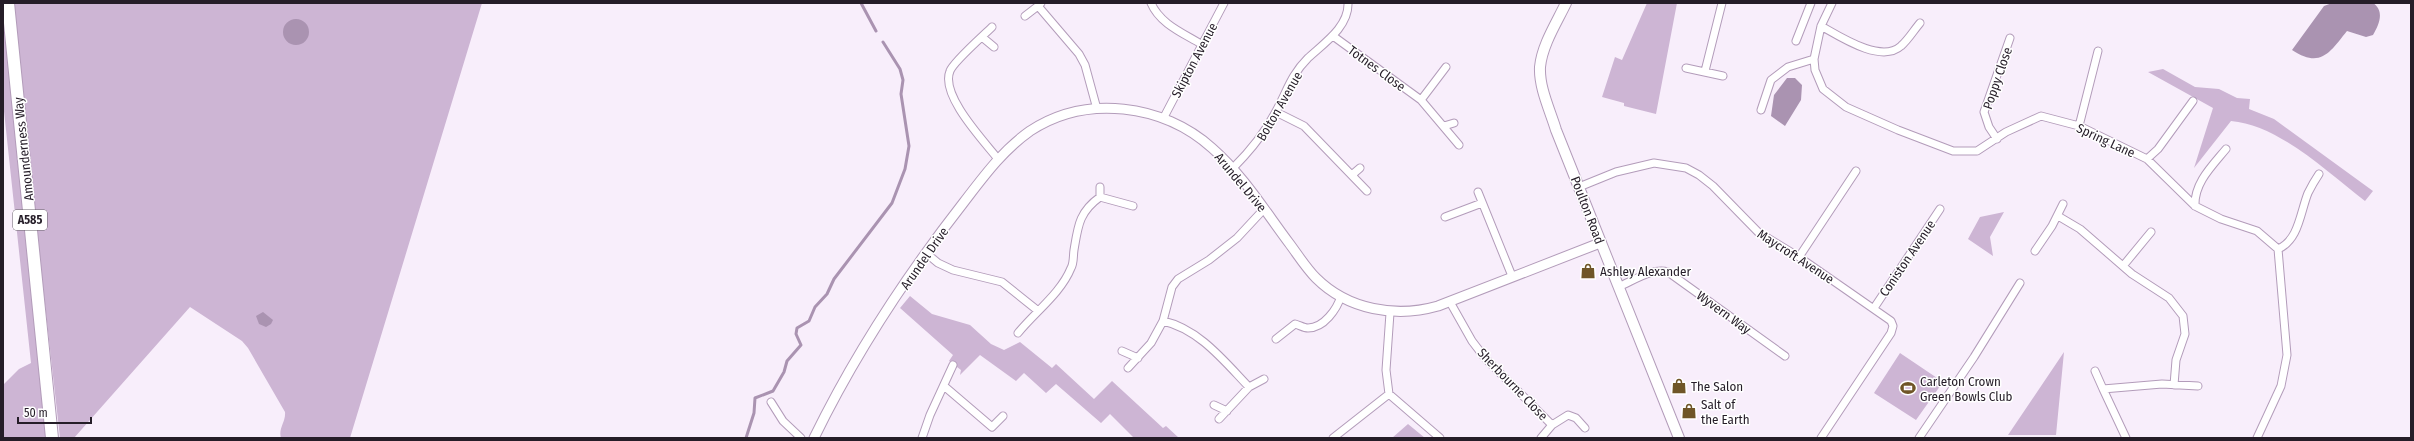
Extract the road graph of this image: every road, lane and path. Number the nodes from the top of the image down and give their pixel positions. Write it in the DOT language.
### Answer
graph roads {
  1 [pos="8,3"];
  2 [pos="1151,3"];
  3 [pos="1224,3"];
  4 [pos="1348,3"];
  5 [pos="1566,3"];
  6 [pos="1722,3"];
  7 [pos="1811,3"];
  8 [pos="1832,3"];
  9 [pos="1039,5"];
  10 [pos="1025,16"];
  11 [pos="1920,23"];
  12 [pos="1821,26"];
  13 [pos="992,27"];
  14 [pos="1333,36"];
  15 [pos="982,37"];
  16 [pos="2010,38"];
  17 [pos="1796,42"];
  18 [pos="1201,44"];
  19 [pos="994,47"];
  20 [pos="2098,51"];
  21 [pos="1814,60"];
  22 [pos="1446,67"];
  23 [pos="1686,68"];
  24 [pos="1705,71"];
  25 [pos="1723,76"];
  26 [pos="1420,100"];
  27 [pos="2193,101"];
  28 [pos="1097,109"];
  29 [pos="1761,110"];
  30 [pos="1276,112"];
  31 [pos="1164,117"];
  32 [pos="1454,122"];
  33 [pos="1444,126"];
  34 [pos="2078,126"];
  35 [pos="1997,139"];
  36 [pos="1459,145"];
  37 [pos="2226,149"];
  38 [pos="998,159"];
  39 [pos="2147,159"];
  40 [pos="1233,168"];
  41 [pos="1360,168"];
  42 [pos="1856,171"];
  43 [pos="1353,174"];
  44 [pos="2319,174"];
  45 [pos="1100,187"];
  46 [pos="1579,187"];
  47 [pos="1367,191"];
  48 [pos="1478,192"];
  49 [pos="1100,197"];
  50 [pos="1482,203"];
  51 [pos="2063,204"];
  52 [pos="1133,206"];
  53 [pos="2195,206"];
  54 [pos="1264,209"];
  55 [pos="1940,209"];
  56 [pos="2058,216"];
  57 [pos="1445,217"];
  58 [pos="2151,232"];
  59 [pos="1600,243"];
  60 [pos="2278,249"];
  61 [pos="2035,251"];
  62 [pos="926,253"];
  63 [pos="1799,257"];
  64 [pos="2123,266"];
  65 [pos="1512,276"];
  66 [pos="2020,283"];
  67 [pos="1618,287"];
  68 [pos="1341,296"];
  69 [pos="1450,302"];
  70 [pos="1874,308"];
  71 [pos="1037,310"];
  72 [pos="1390,313"];
  73 [pos="1163,321"];
  74 [pos="1018,333"];
  75 [pos="1276,339"];
  76 [pos="1122,351"];
  77 [pos="1786,356"];
  78 [pos="1138,358"];
  79 [pos="953,366"];
  80 [pos="1128,368"];
  81 [pos="2095,371"];
  82 [pos="1264,379"];
  83 [pos="2174,385"];
  84 [pos="944,386"];
  85 [pos="2198,386"];
  86 [pos="1249,387"];
  87 [pos="2103,389"];
  88 [pos="1389,394"];
  89 [pos="771,402"];
  90 [pos="1214,405"];
  91 [pos="1227,411"];
  92 [pos="1004,416"];
  93 [pos="1219,420"];
  94 [pos="1552,425"];
  95 [pos="1585,428"];
  96 [pos="52,438"];
  97 [pos="801,438"];
  98 [pos="814,438"];
  99 [pos="922,438"];
  100 [pos="1333,438"];
  101 [pos="1440,438"];
  102 [pos="1541,438"];
  103 [pos="1679,438"];
  104 [pos="1821,438"];
  105 [pos="1919,438"];
  106 [pos="2126,438"];
  107 [pos="2257,438"];
  1 -- 96 [label="highway, Amounderness Way / A585"];
  2 -- 18 [label="street"];
  3 -- 18 [label="street, Skipton Avenue"];
  4 -- 14 [label="street, Bolton Avenue"];
  5 -- 46 [label="main road, Poulton Road"];
  6 -- 24 [label="street"];
  7 -- 17 [label="street"];
  8 -- 12 [label="street, Spring Lane"];
  9 -- 10 [label="street"];
  9 -- 28 [label="street"];
  11 -- 12 [label="street"];
  12 -- 21 [label="street, Spring Lane"];
  13 -- 15 [label="street"];
  14 -- 26 [label="street, Totnes Close"];
  14 -- 30 [label="street, Bolton Avenue"];
  15 -- 19 [label="street"];
  15 -- 38 [label="street"];
  16 -- 35 [label="street, Poppy Close"];
  18 -- 31 [label="street, Skipton Avenue"];
  20 -- 34 [label="street"];
  21 -- 29 [label="street"];
  21 -- 35 [label="street, Spring Lane"];
  22 -- 26 [label="street"];
  23 -- 24 [label="street"];
  24 -- 25 [label="street"];
  26 -- 33 [label="street, Totnes Close"];
  27 -- 39 [label="street"];
  28 -- 31 [label="street, Arundel Drive"];
  28 -- 38 [label="street, Arundel Drive"];
  30 -- 40 [label="street, Bolton Avenue"];
  30 -- 43 [label="street"];
  31 -- 40 [label="street, Arundel Drive"];
  32 -- 33 [label="street"];
  33 -- 36 [label="street, Totnes Close"];
  34 -- 35 [label="street, Spring Lane"];
  34 -- 39 [label="street, Spring Lane"];
  37 -- 53 [label="street"];
  38 -- 62 [label="street, Arundel Drive"];
  39 -- 53 [label="street, Spring Lane"];
  40 -- 54 [label="street, Arundel Drive"];
  41 -- 43 [label="street"];
  42 -- 63 [label="street"];
  43 -- 47 [label="street"];
  44 -- 60 [label="street"];
  45 -- 49 [label="street"];
  46 -- 59 [label="main road, Poulton Road"];
  46 -- 63 [label="street, Maycroft Avenue"];
  48 -- 50 [label="street"];
  49 -- 52 [label="street"];
  49 -- 71 [label="street"];
  50 -- 57 [label="street"];
  50 -- 65 [label="street"];
  51 -- 56 [label="street"];
  53 -- 60 [label="street, Spring Lane"];
  54 -- 68 [label="street, Arundel Drive"];
  54 -- 73 [label="street"];
  55 -- 70 [label="street, Coniston Avenue"];
  56 -- 61 [label="street"];
  56 -- 64 [label="street"];
  58 -- 64 [label="street"];
  59 -- 65 [label="street, Arundel Drive"];
  59 -- 67 [label="main road, Poulton Road"];
  60 -- 107 [label="street"];
  62 -- 71 [label="street"];
  62 -- 98 [label="street, Arundel Drive"];
  63 -- 70 [label="street, Maycroft Avenue"];
  64 -- 83 [label="street"];
  65 -- 69 [label="street, Arundel Drive"];
  66 -- 105 [label="street"];
  67 -- 77 [label="street, Wyvern Way"];
  67 -- 103 [label="main road, Poulton Road"];
  68 -- 72 [label="street, Arundel Drive"];
  68 -- 75 [label="street"];
  69 -- 72 [label="street, Arundel Drive"];
  69 -- 94 [label="street, Sherbourne Close"];
  70 -- 104 [label="street, Maycroft Avenue"];
  71 -- 74 [label="street"];
  72 -- 88 [label="street"];
  73 -- 78 [label="street"];
  73 -- 86 [label="street"];
  76 -- 78 [label="street"];
  78 -- 80 [label="street"];
  79 -- 84 [label="street"];
  81 -- 87 [label="street"];
  82 -- 86 [label="street"];
  83 -- 85 [label="street"];
  83 -- 87 [label="street"];
  84 -- 92 [label="street"];
  84 -- 99 [label="street"];
  86 -- 91 [label="street"];
  87 -- 106 [label="street"];
  88 -- 100 [label="street"];
  88 -- 101 [label="street"];
  89 -- 97 [label="street"];
  90 -- 91 [label="street"];
  91 -- 93 [label="street"];
  94 -- 95 [label="street"];
  94 -- 102 [label="street"];
}
